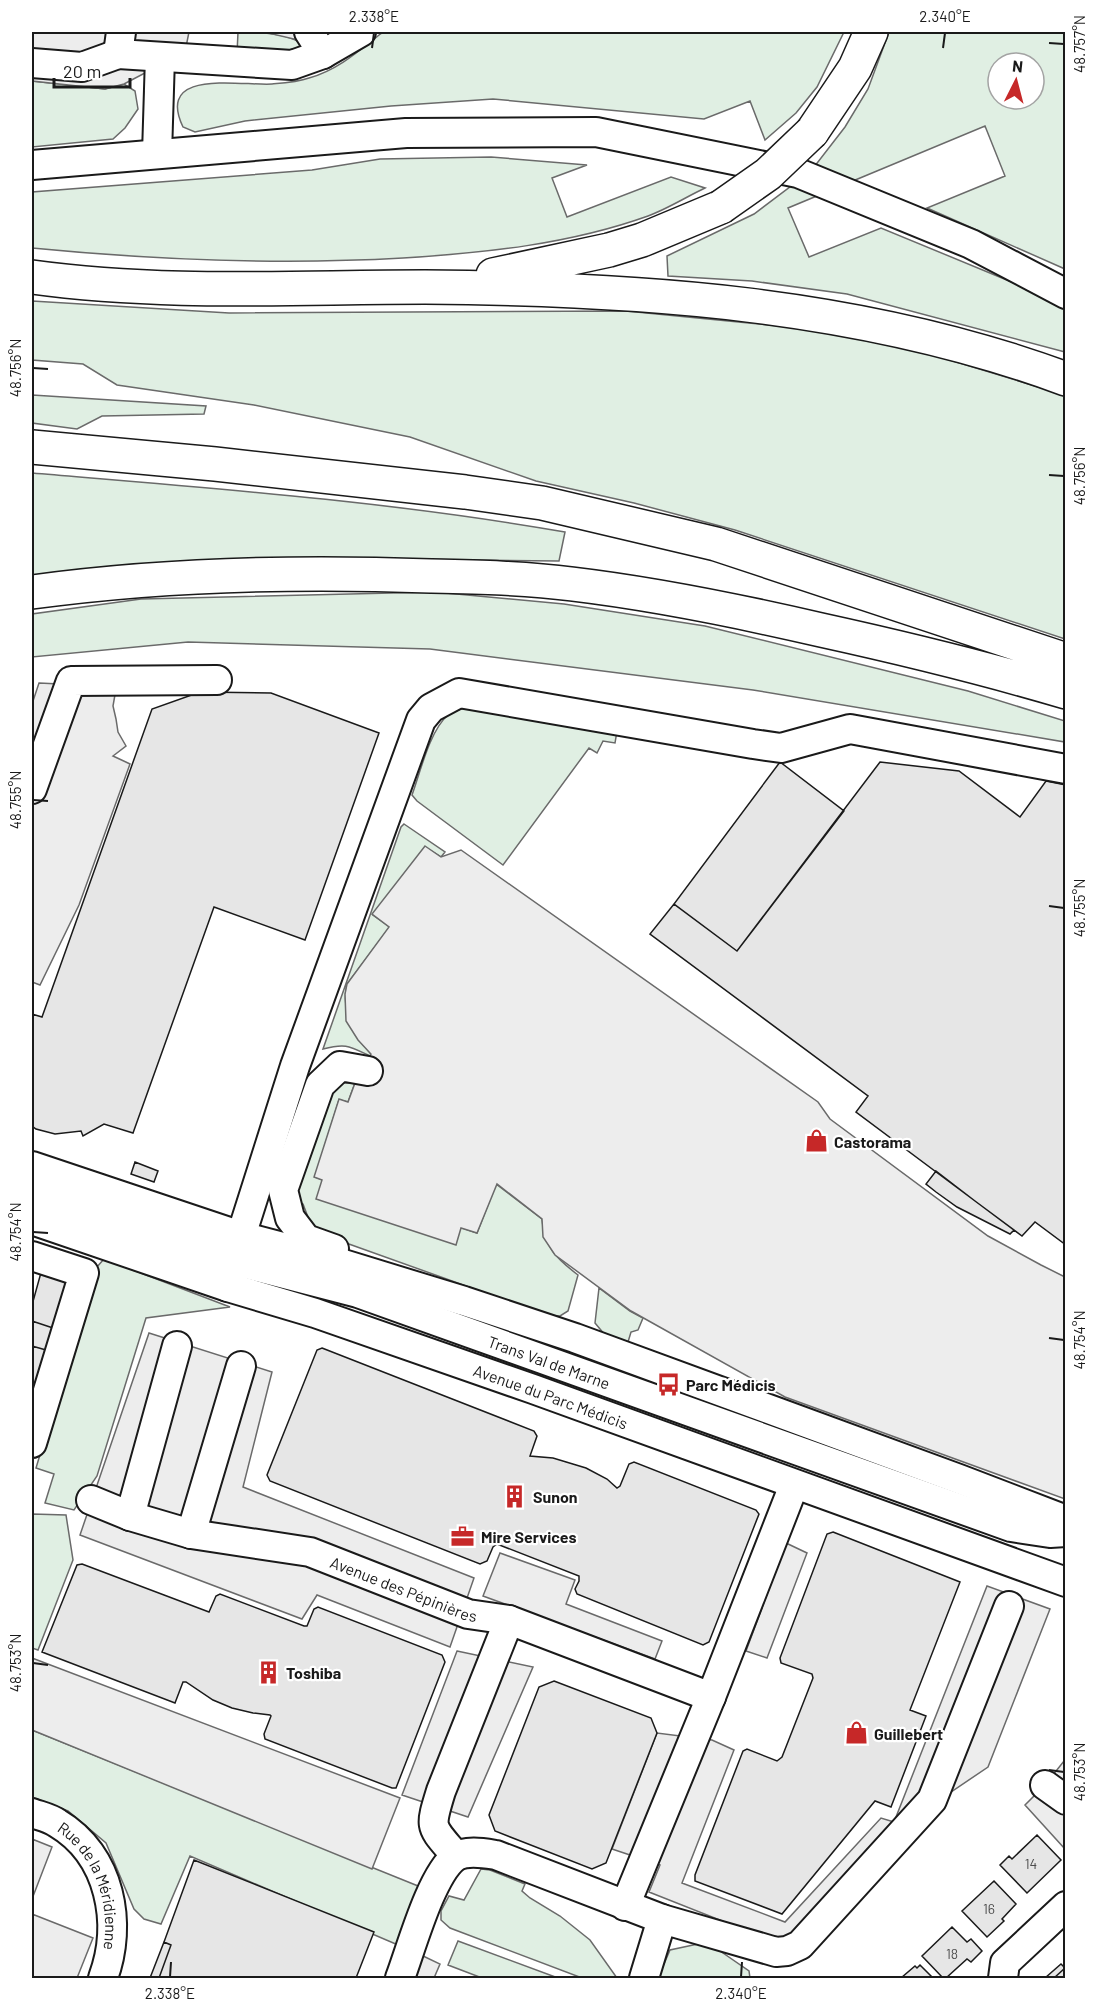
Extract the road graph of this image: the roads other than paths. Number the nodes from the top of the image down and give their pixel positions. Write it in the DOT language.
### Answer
graph roads {
  1 [pos="361,32"];
  2 [pos="871,32"];
  3 [pos="119,43"];
  4 [pos="316,43"];
  5 [pos="160,57"];
  6 [pos="32,63"];
  7 [pos="157,154"];
  8 [pos="32,165"];
  9 [pos="32,277"];
  10 [pos="423,287"];
  11 [pos="1065,294"];
  12 [pos="1065,379"];
  13 [pos="32,447"];
  14 [pos="32,592"];
  15 [pos="1065,660"];
  16 [pos="217,680"];
  17 [pos="1065,692"];
  18 [pos="1065,769"];
  19 [pos="32,789"];
  20 [pos="369,1071"];
  21 [pos="32,1166"];
  22 [pos="32,1194"];
  23 [pos="32,1220"];
  24 [pos="32,1256"];
  25 [pos="235,1261"];
  26 [pos="464,1301"];
  27 [pos="177,1346"];
  28 [pos="241,1366"];
  29 [pos="32,1443"];
  30 [pos="794,1485"];
  31 [pos="92,1500"];
  32 [pos="130,1516"];
  33 [pos="1065,1520"];
  34 [pos="1065,1532"];
  35 [pos="191,1534"];
  36 [pos="1065,1582"];
  37 [pos="1009,1606"];
  38 [pos="509,1620"];
  39 [pos="711,1697"];
  40 [pos="32,1813"];
  41 [pos="456,1856"];
  42 [pos="625,1906"];
  43 [pos="1065,1906"];
  44 [pos="662,1919"];
  45 [pos="103,1978"];
  46 [pos="400,1978"];
  47 [pos="644,1978"];
  48 [pos="1003,1978"];
  1 -- 4 [label="street"];
  2 -- 10 [label="highway, bridge"];
  3 -- 5 [label="street"];
  3 -- 6 [label="street"];
  4 -- 5 [label="street"];
  5 -- 7 [label="street"];
  7 -- 8 [label="street"];
  7 -- 11 [label="street"];
  9 -- 10 [label="highway"];
  10 -- 12 [label="highway"];
  13 -- 15 [label="highway"];
  14 -- 17 [label="highway"];
  16 -- 19 [label="street"];
  18 -- 25 [label="street"];
  20 -- 26 [label="street"];
  21 -- 25 [label="street, Avenue du Parc Médicis"];
  22 -- 25 [label="street, Trans Val de Marne"];
  23 -- 25 [label="street, Avenue du Parc Médicis"];
  24 -- 29 [label="street"];
  25 -- 26 [label="street, Avenue du Parc Médicis"];
  25 -- 30 [label="street, Avenue du Parc Médicis"];
  25 -- 34 [label="street, Trans Val de Marne"];
  26 -- 33 [label="street, Avenue du Parc Médicis"];
  27 -- 32 [label="street"];
  28 -- 35 [label="street"];
  30 -- 36 [label="street, Avenue du Parc Médicis"];
  30 -- 39 [label="street"];
  31 -- 32 [label="street, Avenue des Pépinières"];
  32 -- 35 [label="street, Avenue des Pépinières"];
  35 -- 38 [label="street, Avenue des Pépinières"];
  37 -- 44 [label="street"];
  38 -- 39 [label="street, Avenue des Pépinières"];
  38 -- 41 [label="street"];
  39 -- 42 [label="street"];
  40 -- 45 [label="street, Rue de la Méridienne"];
  41 -- 42 [label="street"];
  41 -- 46 [label="street"];
  42 -- 44 [label="street"];
  43 -- 48 [label="street"];
  44 -- 47 [label="street"];
}
